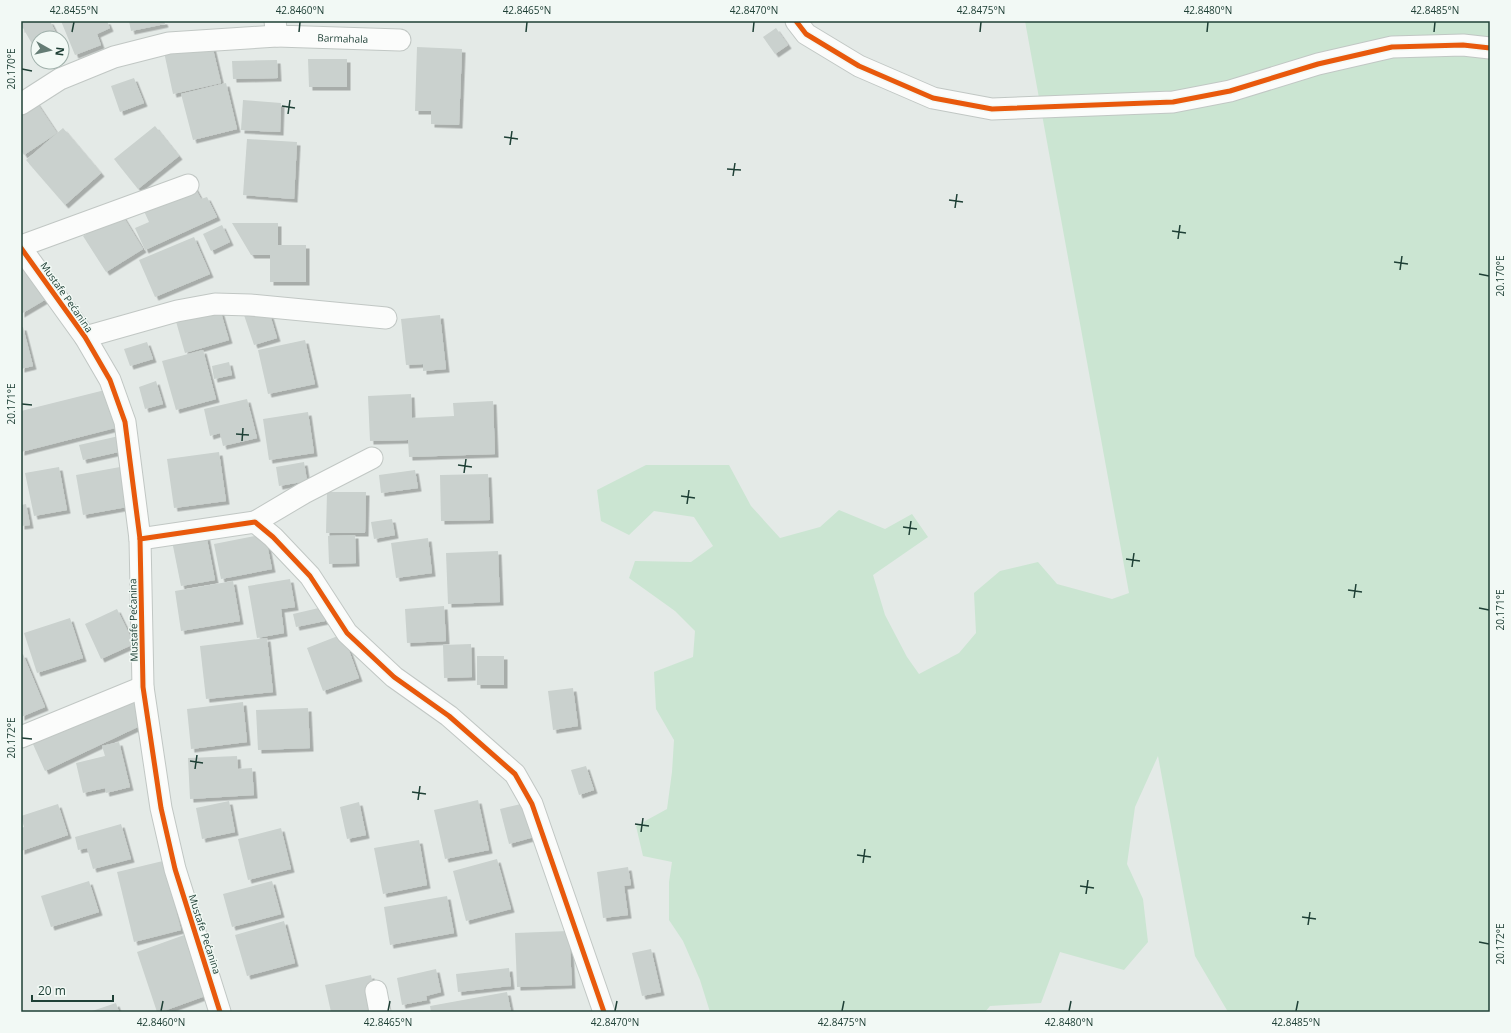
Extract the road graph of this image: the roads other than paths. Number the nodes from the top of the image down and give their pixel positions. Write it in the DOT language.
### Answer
graph roads {
  1 [pos="796,21"];
  2 [pos="276,29"];
  3 [pos="400,40"];
  4 [pos="1490,48"];
  5 [pos="21,104"];
  6 [pos="188,185"];
  7 [pos="21,247"];
  8 [pos="386,318"];
  9 [pos="85,337"];
  10 [pos="372,458"];
  11 [pos="255,522"];
  12 [pos="140,539"];
  13 [pos="143,687"];
  14 [pos="21,737"];
  15 [pos="376,991"];
  16 [pos="220,1012"];
  17 [pos="380,1012"];
  18 [pos="604,1012"];
  1 -- 4 [label="street"];
  2 -- 3 [label="street, Barmahala"];
  2 -- 5 [label="street, Barmahala"];
  6 -- 7 [label="street"];
  7 -- 9 [label="street, Mustafe Pećanina"];
  8 -- 9 [label="street"];
  9 -- 12 [label="street, Mustafe Pećanina"];
  10 -- 11 [label="street"];
  11 -- 12 [label="street"];
  11 -- 18 [label="street"];
  12 -- 13 [label="street, Mustafe Pećanina"];
  13 -- 14 [label="street"];
  13 -- 16 [label="street, Mustafe Pećanina"];
  15 -- 17 [label="street"];
}
